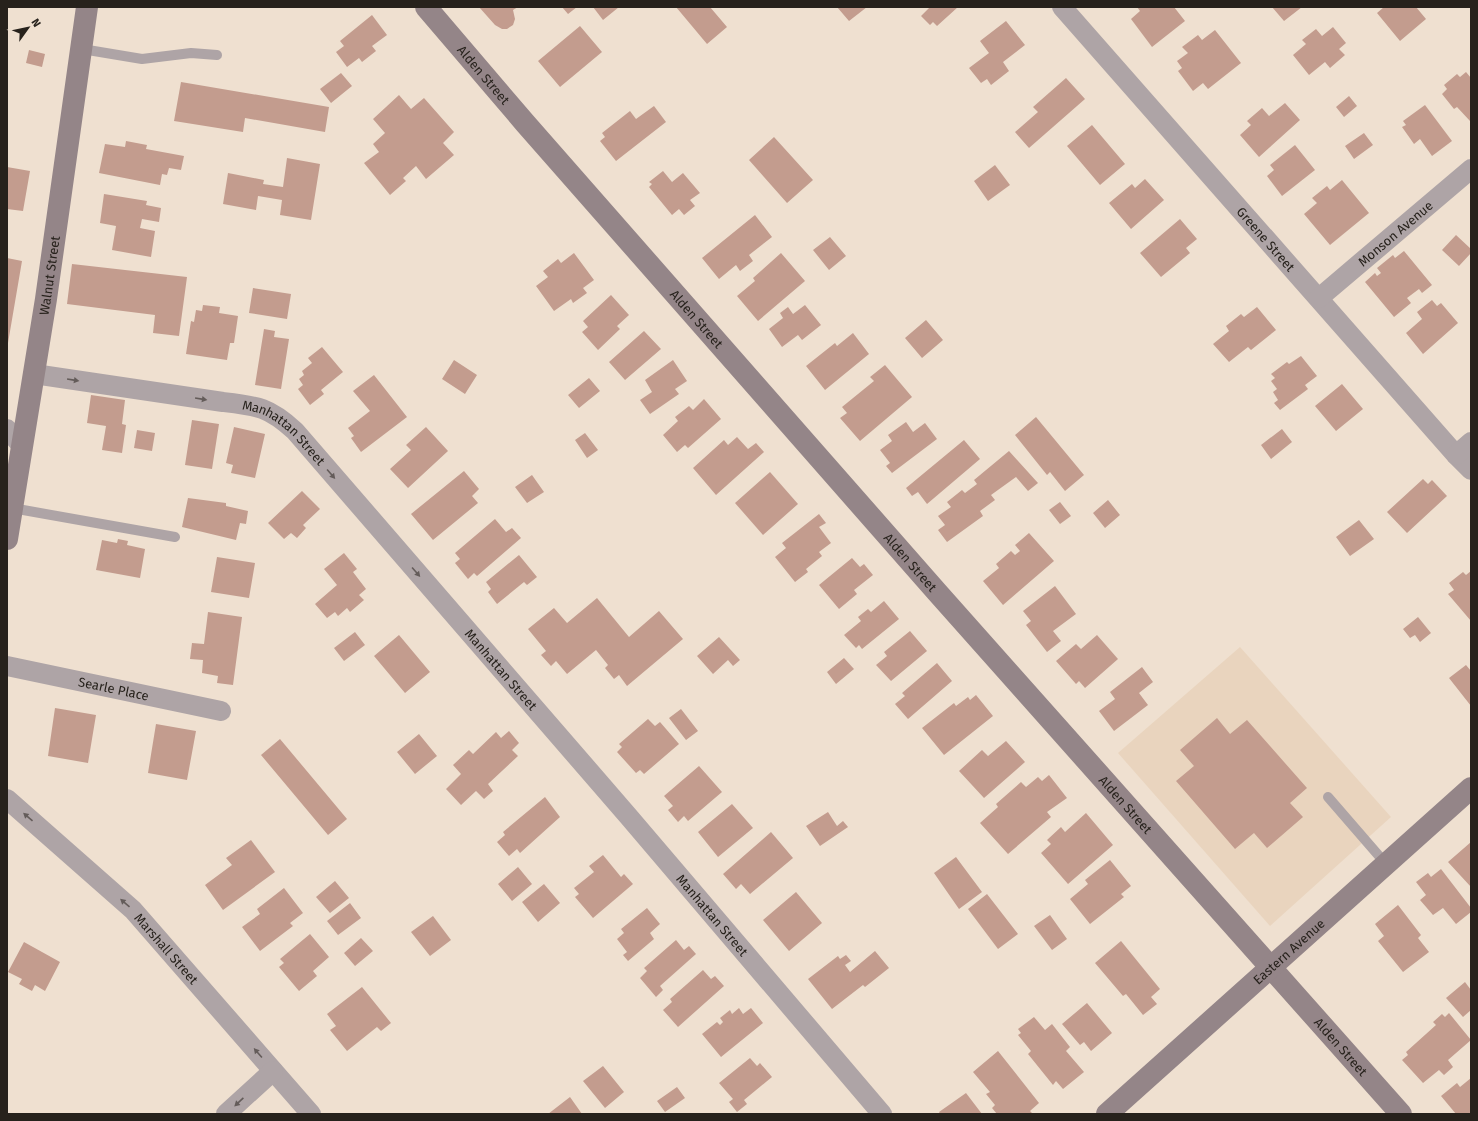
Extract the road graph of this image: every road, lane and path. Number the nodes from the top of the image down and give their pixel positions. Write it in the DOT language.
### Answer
graph roads {
  1 [pos="426,7"];
  2 [pos="1062,7"];
  3 [pos="89,8"];
  4 [pos="82,49"];
  5 [pos="217,55"];
  6 [pos="1471,169"];
  7 [pos="1319,298"];
  8 [pos="34,374"];
  9 [pos="7,429"];
  10 [pos="1471,442"];
  11 [pos="22,446"];
  12 [pos="1456,455"];
  13 [pos="1471,470"];
  14 [pos="12,508"];
  15 [pos="175,537"];
  16 [pos="7,540"];
  17 [pos="7,666"];
  18 [pos="221,712"];
  19 [pos="1470,790"];
  20 [pos="1328,797"];
  21 [pos="7,799"];
  22 [pos="1386,864"];
  23 [pos="1271,968"];
  24 [pos="273,1071"];
  25 [pos="226,1114"];
  26 [pos="311,1114"];
  27 [pos="882,1114"];
  28 [pos="1107,1114"];
  29 [pos="1400,1114"];
  1 -- 23 [label="main road, Alden Street"];
  2 -- 7 [label="street, Greene Street"];
  3 -- 4 [label="main road, Walnut Street"];
  4 -- 5 [label="lane"];
  4 -- 8 [label="main road, Walnut Street"];
  6 -- 7 [label="street, Monson Avenue"];
  7 -- 12 [label="street, Greene Street"];
  8 -- 11 [label="main road, Walnut Street"];
  8 -- 27 [label="street, Manhattan Street, one-way"];
  9 -- 11 [label="street"];
  10 -- 12 [label="street"];
  11 -- 14 [label="main road, Walnut Street"];
  12 -- 13 [label="street, Greene Street"];
  14 -- 15 [label="lane"];
  14 -- 16 [label="main road, Walnut Street"];
  17 -- 18 [label="street, Searle Place"];
  19 -- 22 [label="main road, Eastern Avenue"];
  20 -- 22 [label="lane"];
  24 -- 21 [label="street, Marshall Street, one-way"];
  22 -- 23 [label="main road, Eastern Avenue"];
  23 -- 28 [label="main road, Eastern Avenue"];
  23 -- 29 [label="main road, Alden Street"];
  24 -- 25 [label="street, one-way"];
  24 -- 26 [label="street, Marshall Street"];
}
